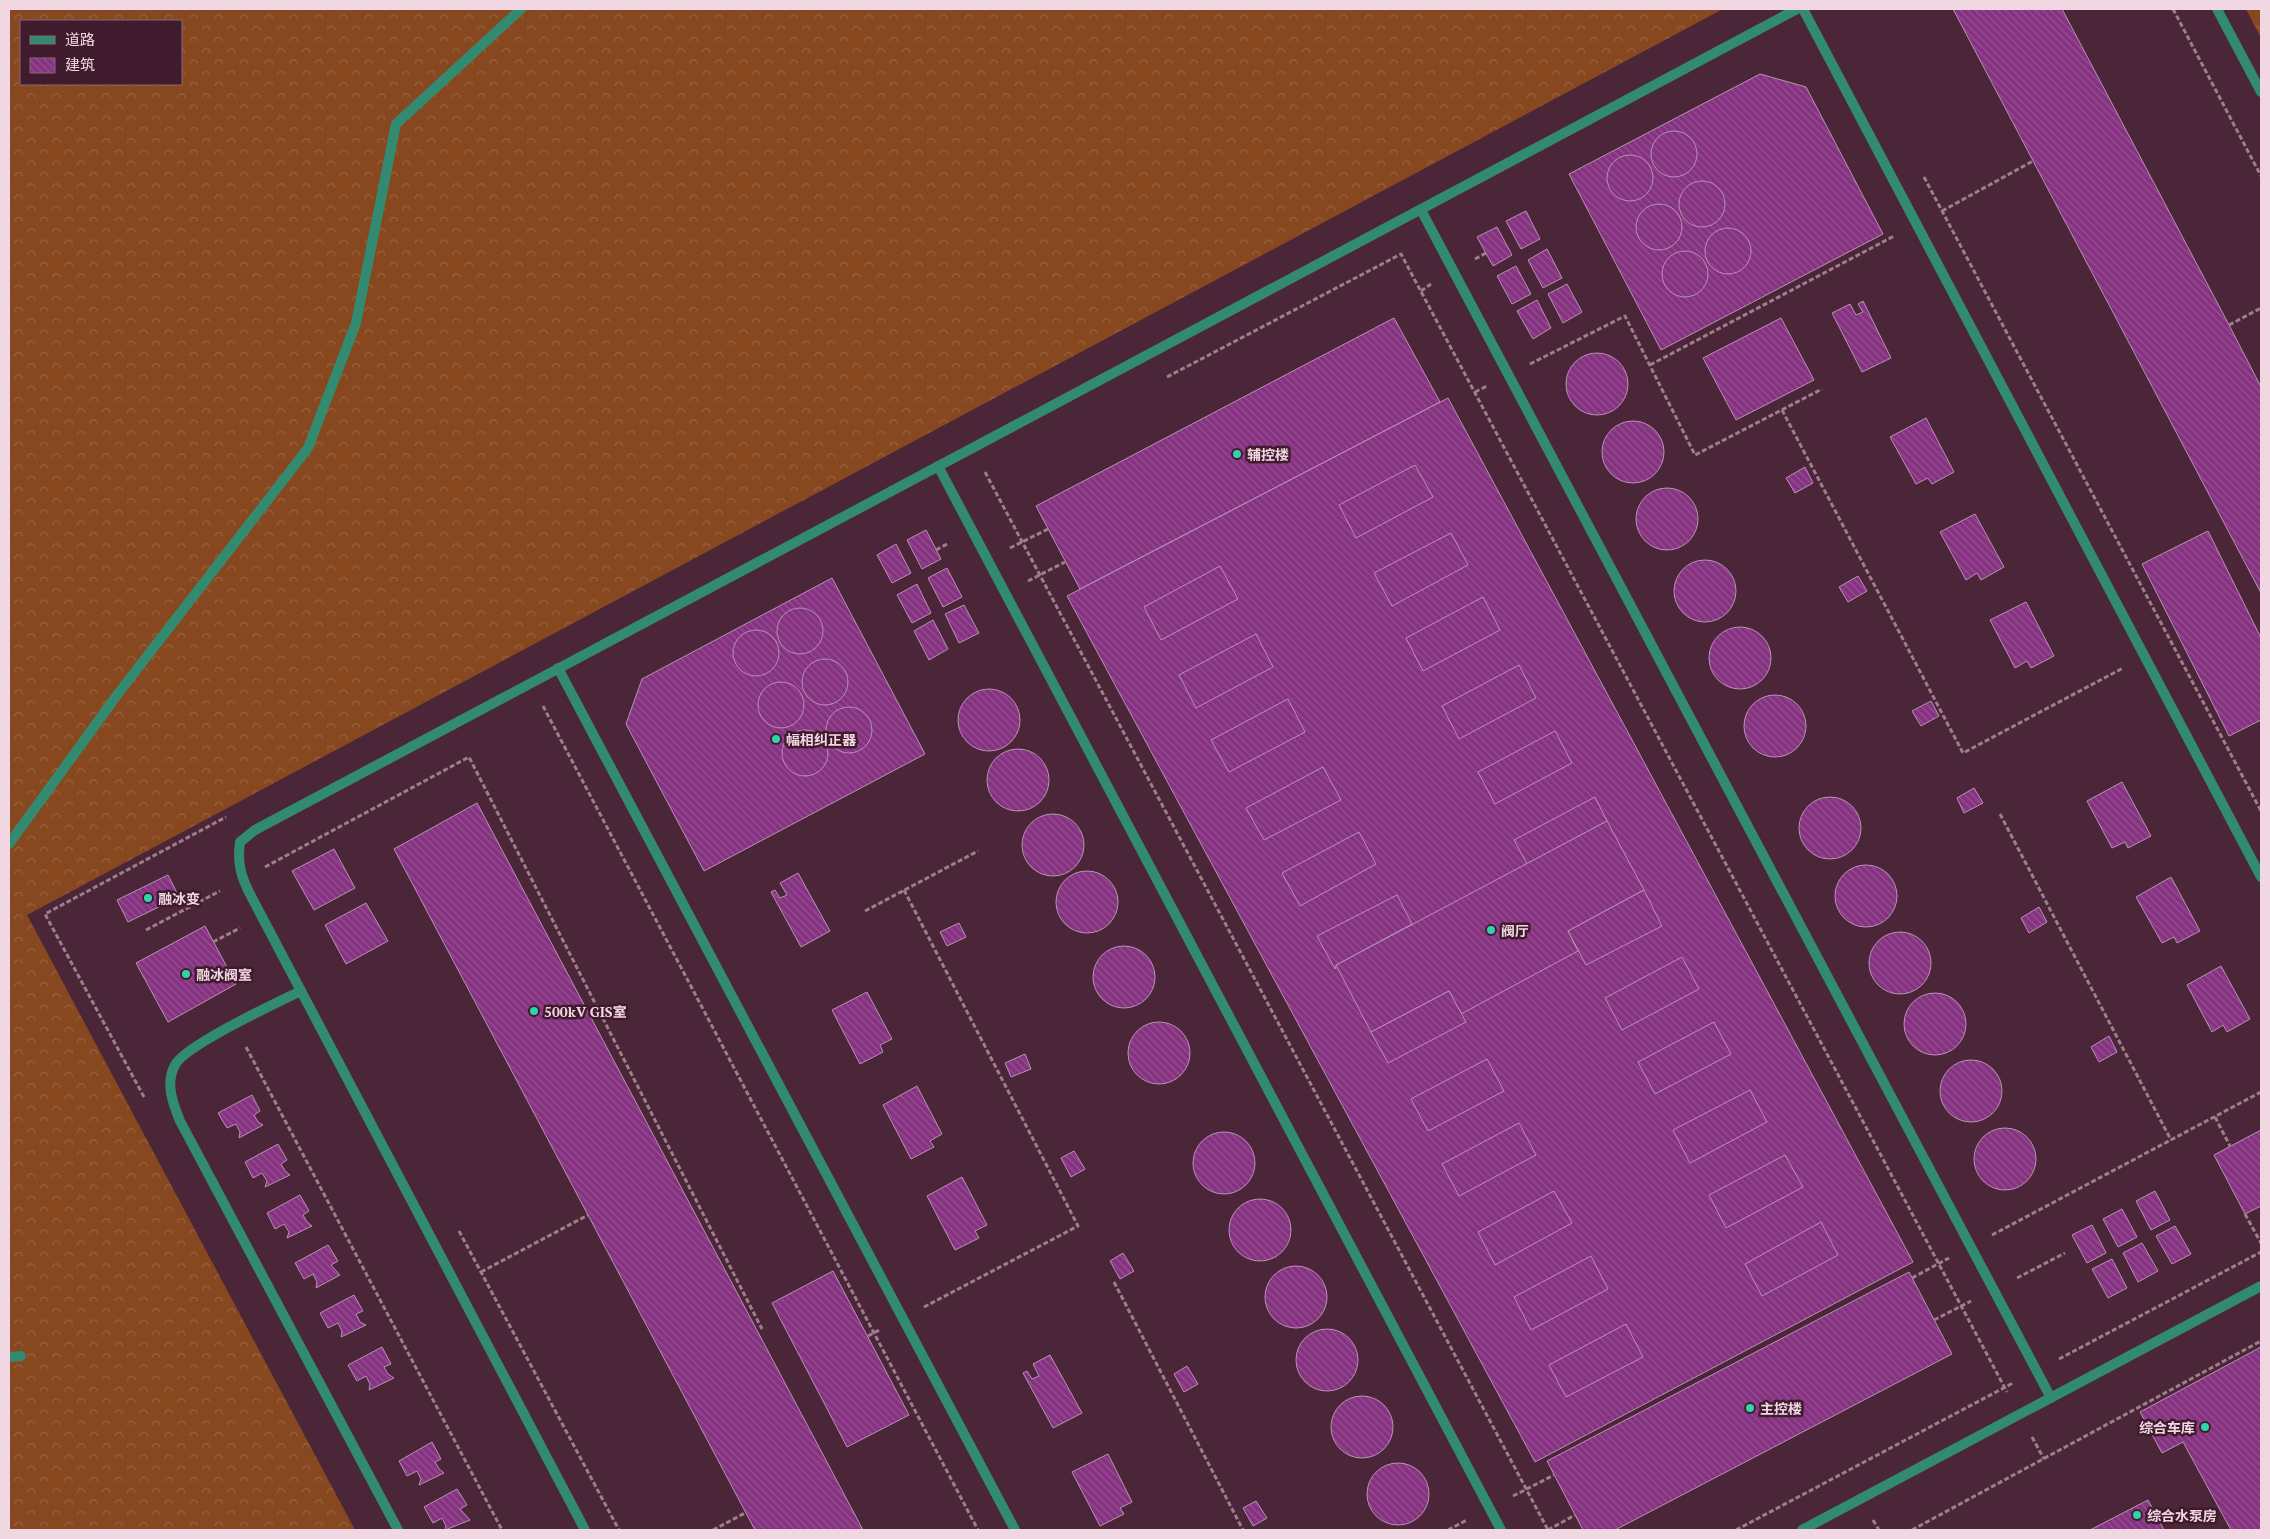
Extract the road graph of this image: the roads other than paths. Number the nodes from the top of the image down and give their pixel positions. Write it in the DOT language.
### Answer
graph roads {
  1 [pos="521,9"];
  2 [pos="1797,9"];
  3 [pos="1803,9"];
  4 [pos="2217,9"];
  5 [pos="2261,92"];
  6 [pos="1421,210"];
  7 [pos="938,466"];
  8 [pos="558,668"];
  9 [pos="9,844"];
  10 [pos="2261,877"];
  11 [pos="301,991"];
  12 [pos="2261,1286"];
  13 [pos="21,1356"];
  14 [pos="9,1357"];
  15 [pos="2051,1398"];
  16 [pos="398,1530"];
  17 [pos="585,1530"];
  18 [pos="1016,1530"];
  19 [pos="1501,1530"];
  20 [pos="1802,1530"];
  1 -- 9 [label="street"];
  2 -- 6 [label="street"];
  3 -- 10 [label="street"];
  4 -- 5 [label="street"];
  6 -- 7 [label="street"];
  6 -- 15 [label="street"];
  7 -- 8 [label="street"];
  7 -- 19 [label="street"];
  8 -- 11 [label="street"];
  8 -- 18 [label="street"];
  11 -- 16 [label="street"];
  11 -- 17 [label="street"];
  12 -- 15 [label="street"];
  13 -- 14 [label="street"];
  15 -- 20 [label="street"];
}
